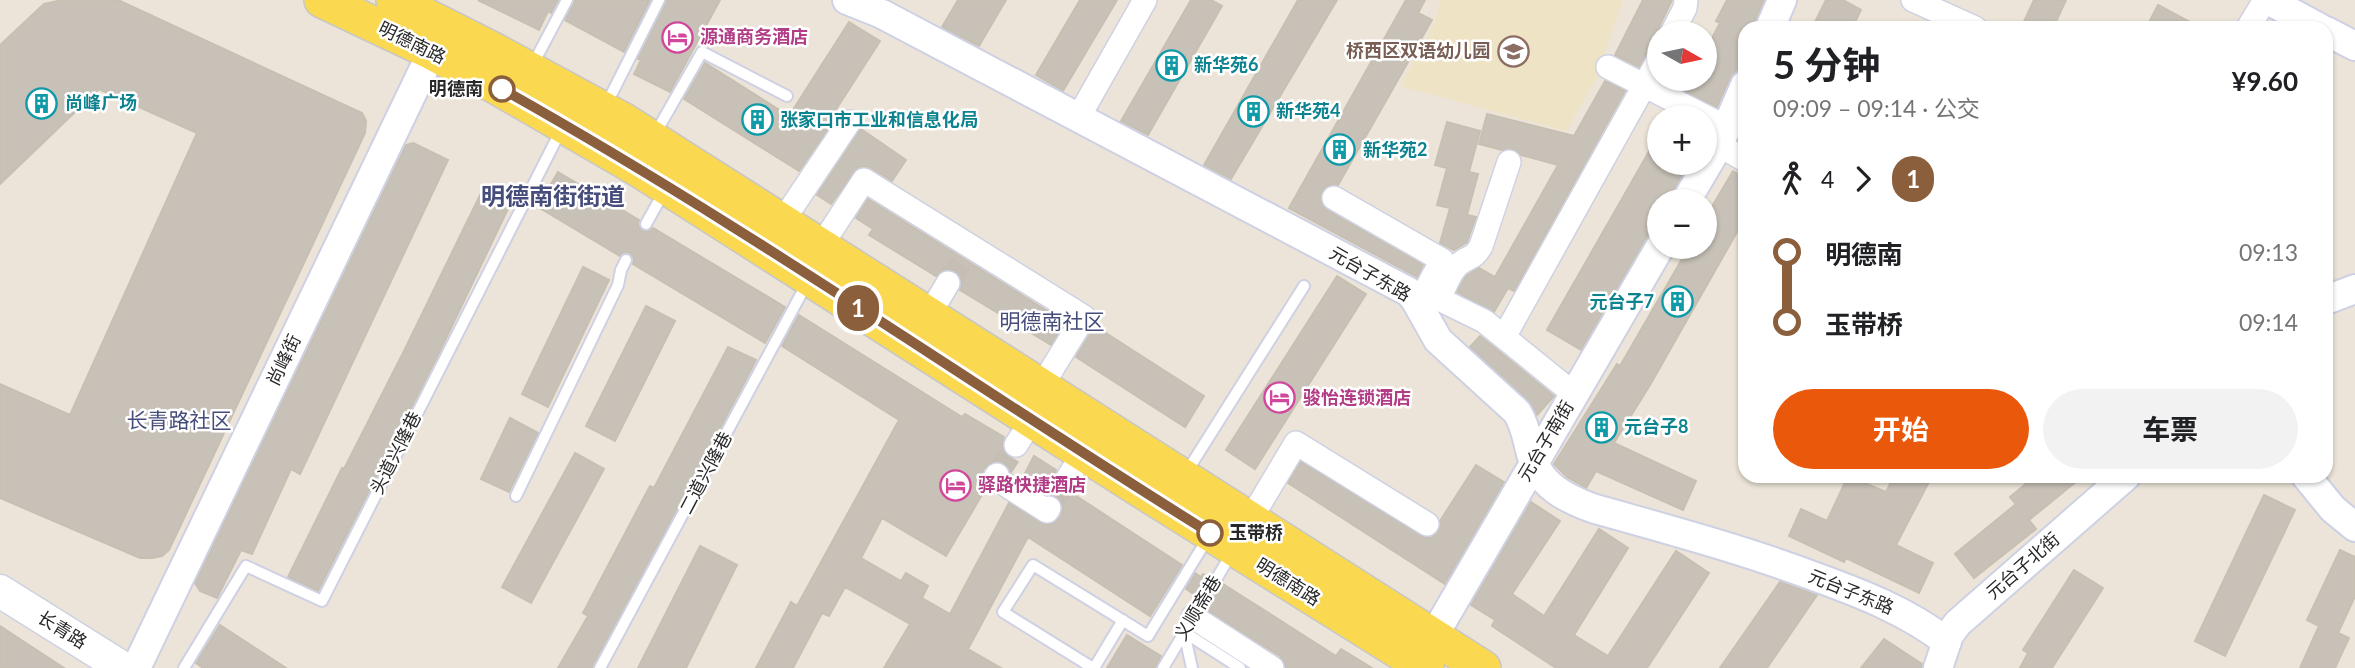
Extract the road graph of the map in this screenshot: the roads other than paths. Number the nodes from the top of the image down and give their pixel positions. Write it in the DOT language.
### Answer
graph roads {
  1 [pos="322,0"];
  2 [pos="394,0"];
  3 [pos="567,0"];
  4 [pos="659,0"];
  5 [pos="847,0"];
  6 [pos="1145,0"];
  7 [pos="1686,0"];
  8 [pos="1782,0"];
  9 [pos="1913,0"];
  10 [pos="2266,0"];
  11 [pos="1678,21"];
  12 [pos="1773,21"];
  13 [pos="1960,21"];
  14 [pos="2252,21"];
  15 [pos="2306,21"];
  16 [pos="2333,35"];
  17 [pos="2355,46"];
  18 [pos="432,52"];
  19 [pos="1608,67"];
  20 [pos="530,70"];
  21 [pos="1647,82"];
  22 [pos="1645,86"];
  23 [pos="787,96"];
  24 [pos="1738,101"];
  25 [pos="604,110"];
  26 [pos="1078,118"];
  27 [pos="849,122"];
  28 [pos="564,124"];
  29 [pos="1723,136"];
  30 [pos="1738,152"];
  31 [pos="644,153"];
  32 [pos="1508,162"];
  33 [pos="667,186"];
  34 [pos="1693,189"];
  35 [pos="1334,198"];
  36 [pos="782,222"];
  37 [pos="646,224"];
  38 [pos="1653,259"];
  39 [pos="626,260"];
  40 [pos="815,262"];
  41 [pos="948,283"];
  42 [pos="1304,286"];
  43 [pos="2355,289"];
  44 [pos="2333,297"];
  45 [pos="1428,308"];
  46 [pos="929,315"];
  47 [pos="1504,337"];
  48 [pos="1041,387"];
  49 [pos="1574,394"];
  50 [pos="1533,462"];
  51 [pos="997,475"];
  52 [pos="1184,477"];
  53 [pos="2118,483"];
  54 [pos="2312,483"];
  55 [pos="516,496"];
  56 [pos="1049,508"];
  57 [pos="1427,524"];
  58 [pos="2355,527"];
  59 [pos="1232,534"];
  60 [pos="0,591"];
  61 [pos="1123,620"];
  62 [pos="1188,624"];
  63 [pos="1430,652"];
  64 [pos="1942,655"];
  65 [pos="104,663"];
  66 [pos="136,668"];
  67 [pos="184,668"];
  68 [pos="600,668"];
  69 [pos="1093,668"];
  70 [pos="1163,668"];
  71 [pos="1192,668"];
  72 [pos="1240,668"];
  73 [pos="1272,668"];
  74 [pos="1483,668"];
  1 -- 18 [label="main road, 明德南路"];
  2 -- 20 [label="main road, 明德南路"];
  3 -- 20 [label="lane"];
  4 -- 25 [label="lane"];
  5 -- 26 [label="street, 元台子东路"];
  6 -- 26 [label="street"];
  7 -- 11 [label="street"];
  8 -- 12 [label="street"];
  9 -- 13 [label="street"];
  10 -- 14 [label="street"];
  10 -- 15 [label="street"];
  16 -- 17 [label="street"];
  18 -- 28 [label="main road, 明德南路"];
  18 -- 66 [label="street, 尚峰街"];
  19 -- 22 [label="street"];
  20 -- 25 [label="main road, 明德南路"];
  21 -- 22 [label="street"];
  22 -- 29 [label="street"];
  22 -- 47 [label="street"];
  23 -- 31 [label="lane"];
  24 -- 29 [label="street"];
  25 -- 31 [label="main road, 明德南路"];
  26 -- 45 [label="street, 元台子东路"];
  27 -- 36 [label="street"];
  28 -- 31 [label="main road, 明德南路"];
  28 -- 67 [label="lane, 头道兴隆巷"];
  29 -- 30 [label="street"];
  29 -- 34 [label="street"];
  31 -- 33 [label="main road, 明德南路"];
  31 -- 36 [label="main road, 明德南路"];
  32 -- 45 [label="street"];
  33 -- 37 [label="lane"];
  33 -- 40 [label="main road, 明德南路"];
  35 -- 45 [label="street"];
  36 -- 40 [label="main road, 明德南路"];
  38 -- 49 [label="street, 元台子南街"];
  39 -- 55 [label="lane"];
  40 -- 46 [label="main road, 明德南路"];
  40 -- 48 [label="street"];
  40 -- 59 [label="main road, 明德南路"];
  40 -- 68 [label="lane, 二道兴隆巷"];
  41 -- 46 [label="street"];
  42 -- 52 [label="lane"];
  43 -- 44 [label="street"];
  45 -- 47 [label="street"];
  45 -- 50 [label="street, 元台子东路"];
  46 -- 48 [label="main road, 明德南路"];
  47 -- 49 [label="street"];
  48 -- 52 [label="main road, 明德南路"];
  49 -- 50 [label="street, 元台子南街"];
  50 -- 63 [label="street, 元台子南街"];
  50 -- 64 [label="street, 元台子东路"];
  51 -- 56 [label="street"];
  52 -- 59 [label="main road, 明德南路"];
  53 -- 64 [label="street, 元台子北街"];
  54 -- 58 [label="street"];
  57 -- 59 [label="street"];
  59 -- 61 [label="lane"];
  59 -- 62 [label="lane, 义顺斋巷"];
  59 -- 63 [label="main road, 明德南路"];
  60 -- 65 [label="main road, 长青路"];
  61 -- 69 [label="lane"];
  61 -- 69 [label="lane"];
  62 -- 70 [label="lane, 义顺斋巷"];
  62 -- 71 [label="lane"];
  62 -- 72 [label="lane"];
  62 -- 73 [label="street"];
  63 -- 74 [label="main road, 明德南路"];
}
